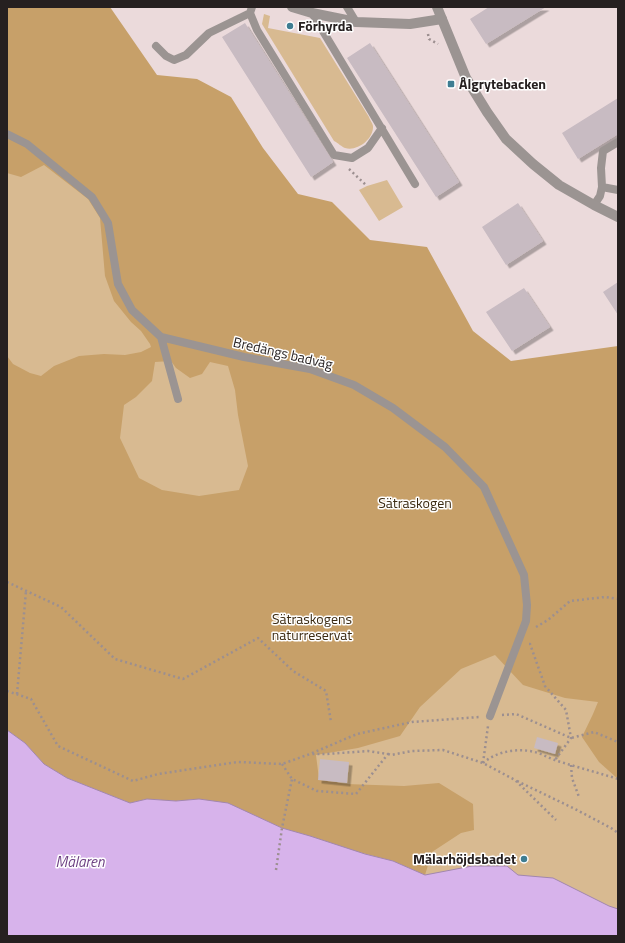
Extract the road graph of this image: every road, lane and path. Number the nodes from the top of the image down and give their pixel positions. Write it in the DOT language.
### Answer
graph roads {
  1 [pos="292,7"];
  2 [pos="347,7"];
  3 [pos="438,7"];
  4 [pos="251,10"];
  5 [pos="312,13"];
  6 [pos="442,19"];
  7 [pos="356,22"];
  8 [pos="156,46"];
  9 [pos="382,128"];
  10 [pos="7,134"];
  11 [pos="618,142"];
  12 [pos="415,184"];
  13 [pos="602,187"];
  14 [pos="618,190"];
  15 [pos="594,205"];
  16 [pos="618,217"];
  17 [pos="161,337"];
  18 [pos="178,399"];
  19 [pos="7,582"];
  20 [pos="26,591"];
  21 [pos="618,598"];
  22 [pos="521,634"];
  23 [pos="530,644"];
  24 [pos="7,691"];
  25 [pos="17,694"];
  26 [pos="490,716"];
  27 [pos="331,722"];
  28 [pos="571,738"];
  29 [pos="618,742"];
  30 [pos="310,754"];
  31 [pos="388,754"];
  32 [pos="555,760"];
  33 [pos="483,763"];
  34 [pos="282,764"];
  35 [pos="571,765"];
  36 [pos="292,779"];
  37 [pos="618,779"];
  38 [pos="515,780"];
  39 [pos="579,797"];
  40 [pos="556,820"];
  41 [pos="618,833"];
  42 [pos="276,870"];
  1 -- 5 [label="street"];
  2 -- 7 [label="lane"];
  3 -- 6 [label="street"];
  4 -- 8 [label="lane"];
  4 -- 9 [label="lane"];
  5 -- 7 [label="street"];
  5 -- 9 [label="lane"];
  6 -- 7 [label="street"];
  6 -- 15 [label="street"];
  9 -- 12 [label="lane"];
  10 -- 17 [label="lane, Bredängs badväg"];
  11 -- 13 [label="lane"];
  13 -- 14 [label="lane"];
  13 -- 15 [label="lane"];
  15 -- 16 [label="street"];
  17 -- 18 [label="lane"];
  17 -- 22 [label="lane, Bredängs badväg"];
  19 -- 20 [label="path"];
  20 -- 25 [label="path"];
  20 -- 27 [label="path"];
  21 -- 22 [label="path"];
  22 -- 26 [label="lane, Bredängs badväg"];
  23 -- 28 [label="path"];
  24 -- 25 [label="path"];
  25 -- 34 [label="path"];
  26 -- 28 [label="path"];
  26 -- 30 [label="path"];
  26 -- 33 [label="path"];
  28 -- 29 [label="path"];
  28 -- 32 [label="path"];
  30 -- 31 [label="path"];
  30 -- 34 [label="path"];
  31 -- 33 [label="path"];
  31 -- 36 [label="path"];
  32 -- 33 [label="path"];
  32 -- 35 [label="path"];
  33 -- 38 [label="path"];
  34 -- 36 [label="path"];
  35 -- 37 [label="path"];
  35 -- 39 [label="path"];
  36 -- 42 [label="path"];
  38 -- 40 [label="path"];
  38 -- 41 [label="path"];
}
